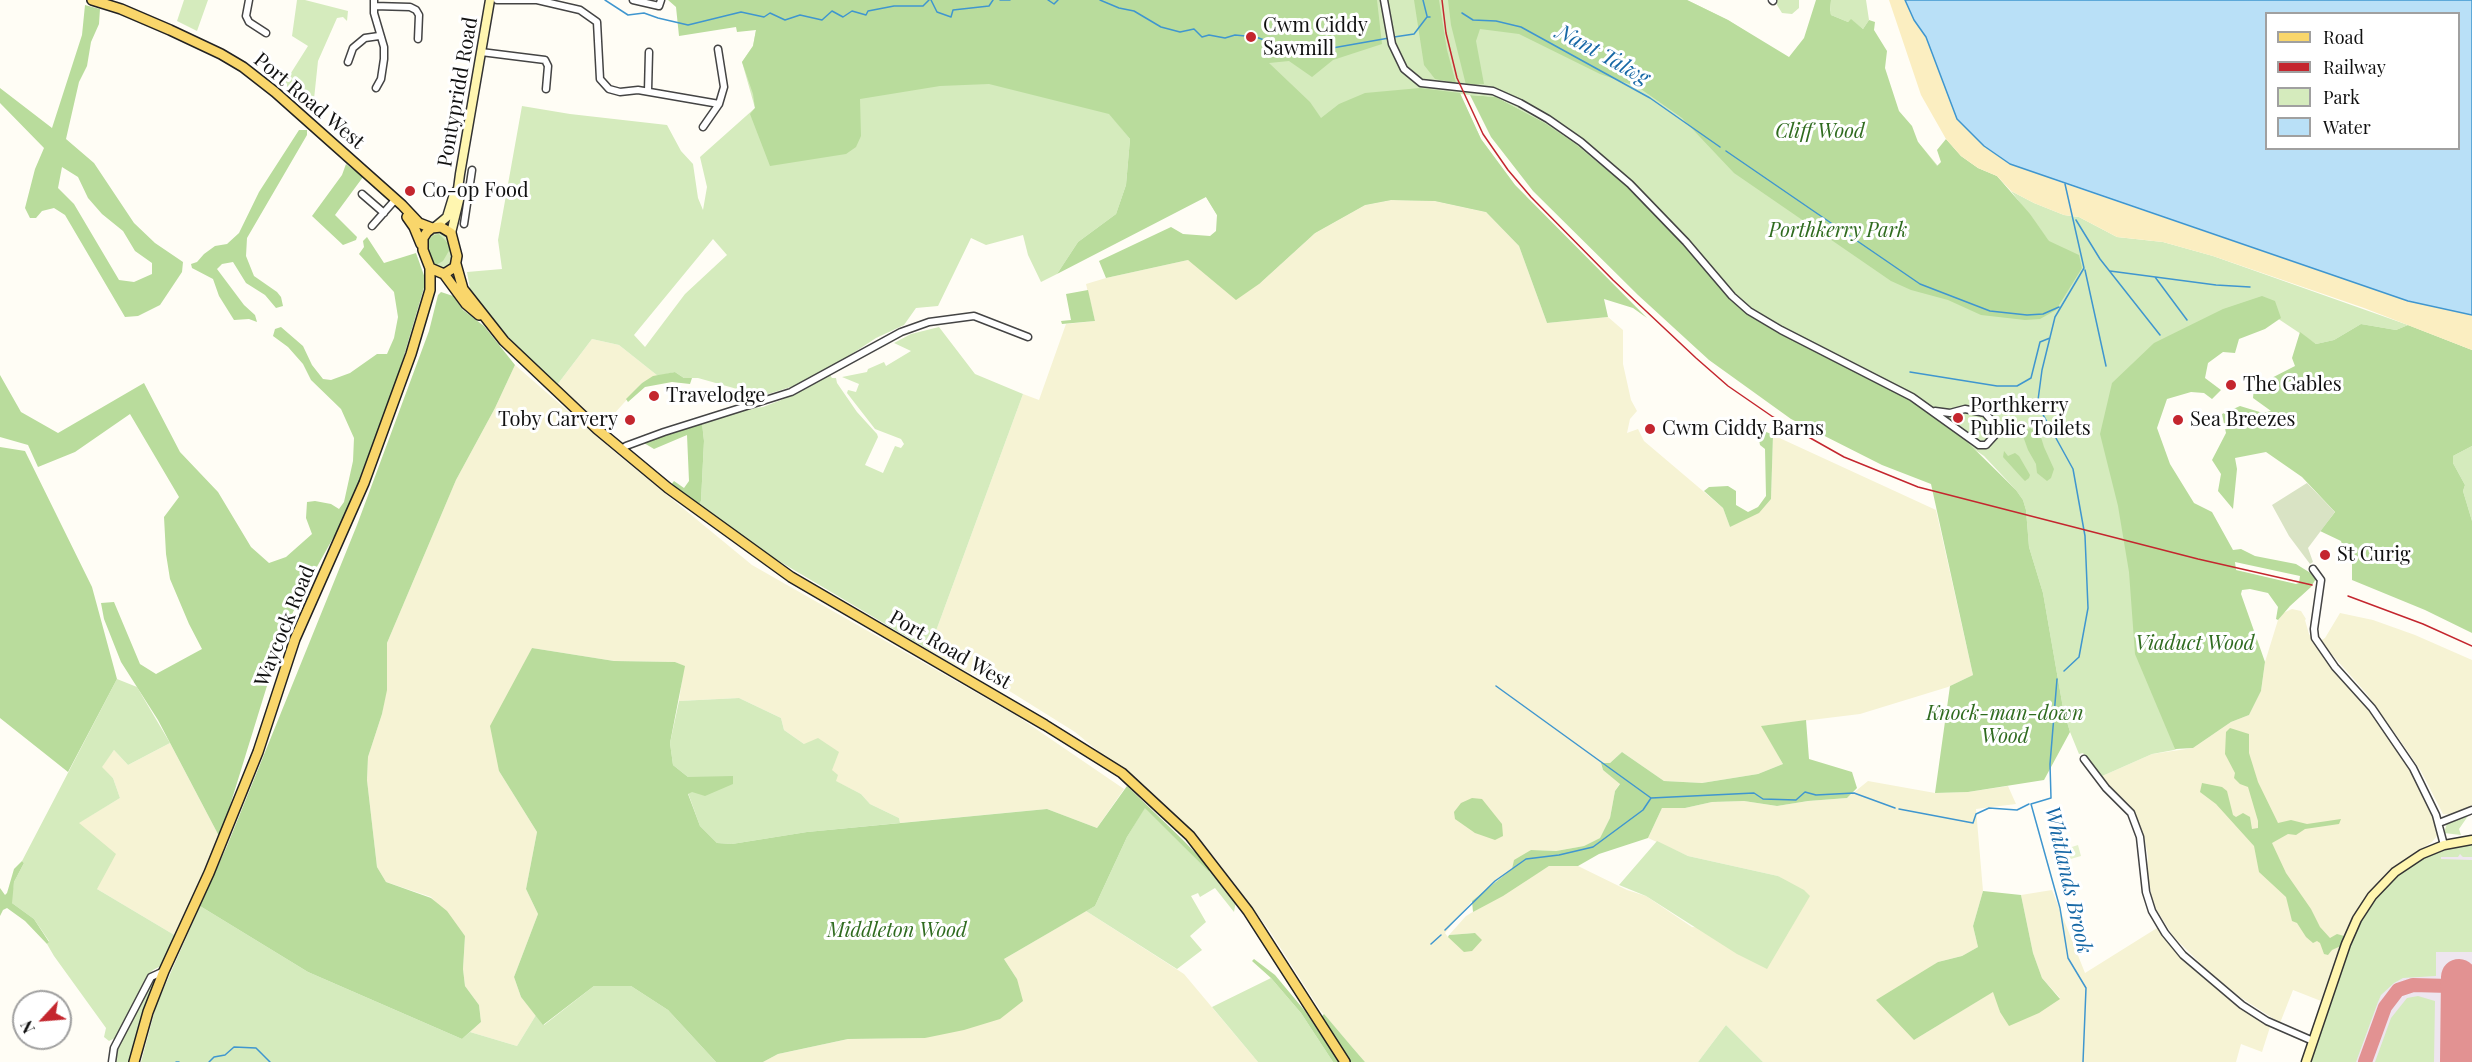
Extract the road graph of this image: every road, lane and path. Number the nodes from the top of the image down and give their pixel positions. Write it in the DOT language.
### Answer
graph roads {
  1 [pos="92,0"];
  2 [pos="249,0"];
  3 [pos="490,0"];
  4 [pos="497,0"];
  5 [pos="633,0"];
  6 [pos="661,0"];
  7 [pos="1384,0"];
  8 [pos="374,3"];
  9 [pos="266,33"];
  10 [pos="380,36"];
  11 [pos="418,39"];
  12 [pos="718,49"];
  13 [pos="481,52"];
  14 [pos="649,52"];
  15 [pos="348,62"];
  16 [pos="376,88"];
  17 [pos="547,89"];
  18 [pos="648,92"];
  19 [pos="719,104"];
  20 [pos="704,127"];
  21 [pos="460,174"];
  22 [pos="459,189"];
  23 [pos="362,194"];
  24 [pos="395,200"];
  25 [pos="384,213"];
  26 [pos="372,226"];
  27 [pos="465,226"];
  28 [pos="433,228"];
  29 [pos="451,233"];
  30 [pos="423,250"];
  31 [pos="456,264"];
  32 [pos="430,268"];
  33 [pos="443,274"];
  34 [pos="430,290"];
  35 [pos="484,318"];
  36 [pos="1028,337"];
  37 [pos="1935,411"];
  38 [pos="621,450"];
  39 [pos="2313,569"];
  40 [pos="2084,759"];
  41 [pos="2472,810"];
  42 [pos="2439,823"];
  43 [pos="2472,840"];
  44 [pos="2444,845"];
  45 [pos="164,971"];
  46 [pos="2313,1041"];
  47 [pos="112,1062"];
  48 [pos="134,1062"];
  49 [pos="1345,1062"];
  50 [pos="2306,1062"];
  1 -- 24 [label="main road, Port Road West"];
  2 -- 9 [label="street"];
  3 -- 13 [label="street, Pontypridd Road"];
  4 -- 18 [label="street"];
  5 -- 6 [label="street"];
  7 -- 37 [label="street"];
  8 -- 10 [label="street"];
  8 -- 11 [label="street"];
  10 -- 15 [label="street"];
  10 -- 16 [label="street"];
  12 -- 19 [label="street"];
  13 -- 17 [label="street"];
  13 -- 21 [label="street, Pontypridd Road"];
  14 -- 18 [label="street"];
  18 -- 19 [label="street"];
  19 -- 20 [label="street"];
  21 -- 22 [label="street, Pontypridd Road"];
  21 -- 27 [label="street"];
  22 -- 28 [label="street, Pontypridd Road"];
  22 -- 29 [label="street, Pontypridd Road"];
  23 -- 25 [label="street"];
  24 -- 25 [label="street"];
  24 -- 28 [label="main road, Port Road West"];
  24 -- 30 [label="main road, Port Road West"];
  25 -- 26 [label="street"];
  28 -- 29 [label="main road"];
  28 -- 30 [label="main road"];
  29 -- 31 [label="main road"];
  30 -- 32 [label="main road"];
  31 -- 33 [label="main road"];
  31 -- 35 [label="main road, Port Road West"];
  32 -- 33 [label="main road"];
  32 -- 34 [label="main road, Waycock Road"];
  33 -- 34 [label="main road, Waycock Road"];
  33 -- 35 [label="main road, Port Road West"];
  34 -- 45 [label="main road, Waycock Road"];
  35 -- 38 [label="main road, Port Road West"];
  36 -- 38 [label="street"];
  37 -- 37 [label="street"];
  38 -- 49 [label="main road, Port Road West"];
  39 -- 42 [label="street"];
  40 -- 46 [label="street"];
  41 -- 42 [label="street"];
  42 -- 44 [label="street"];
  43 -- 44 [label="street"];
  44 -- 46 [label="street"];
  45 -- 47 [label="street, Waycock Road"];
  45 -- 48 [label="main road, Waycock Road"];
  46 -- 50 [label="street"];
}
